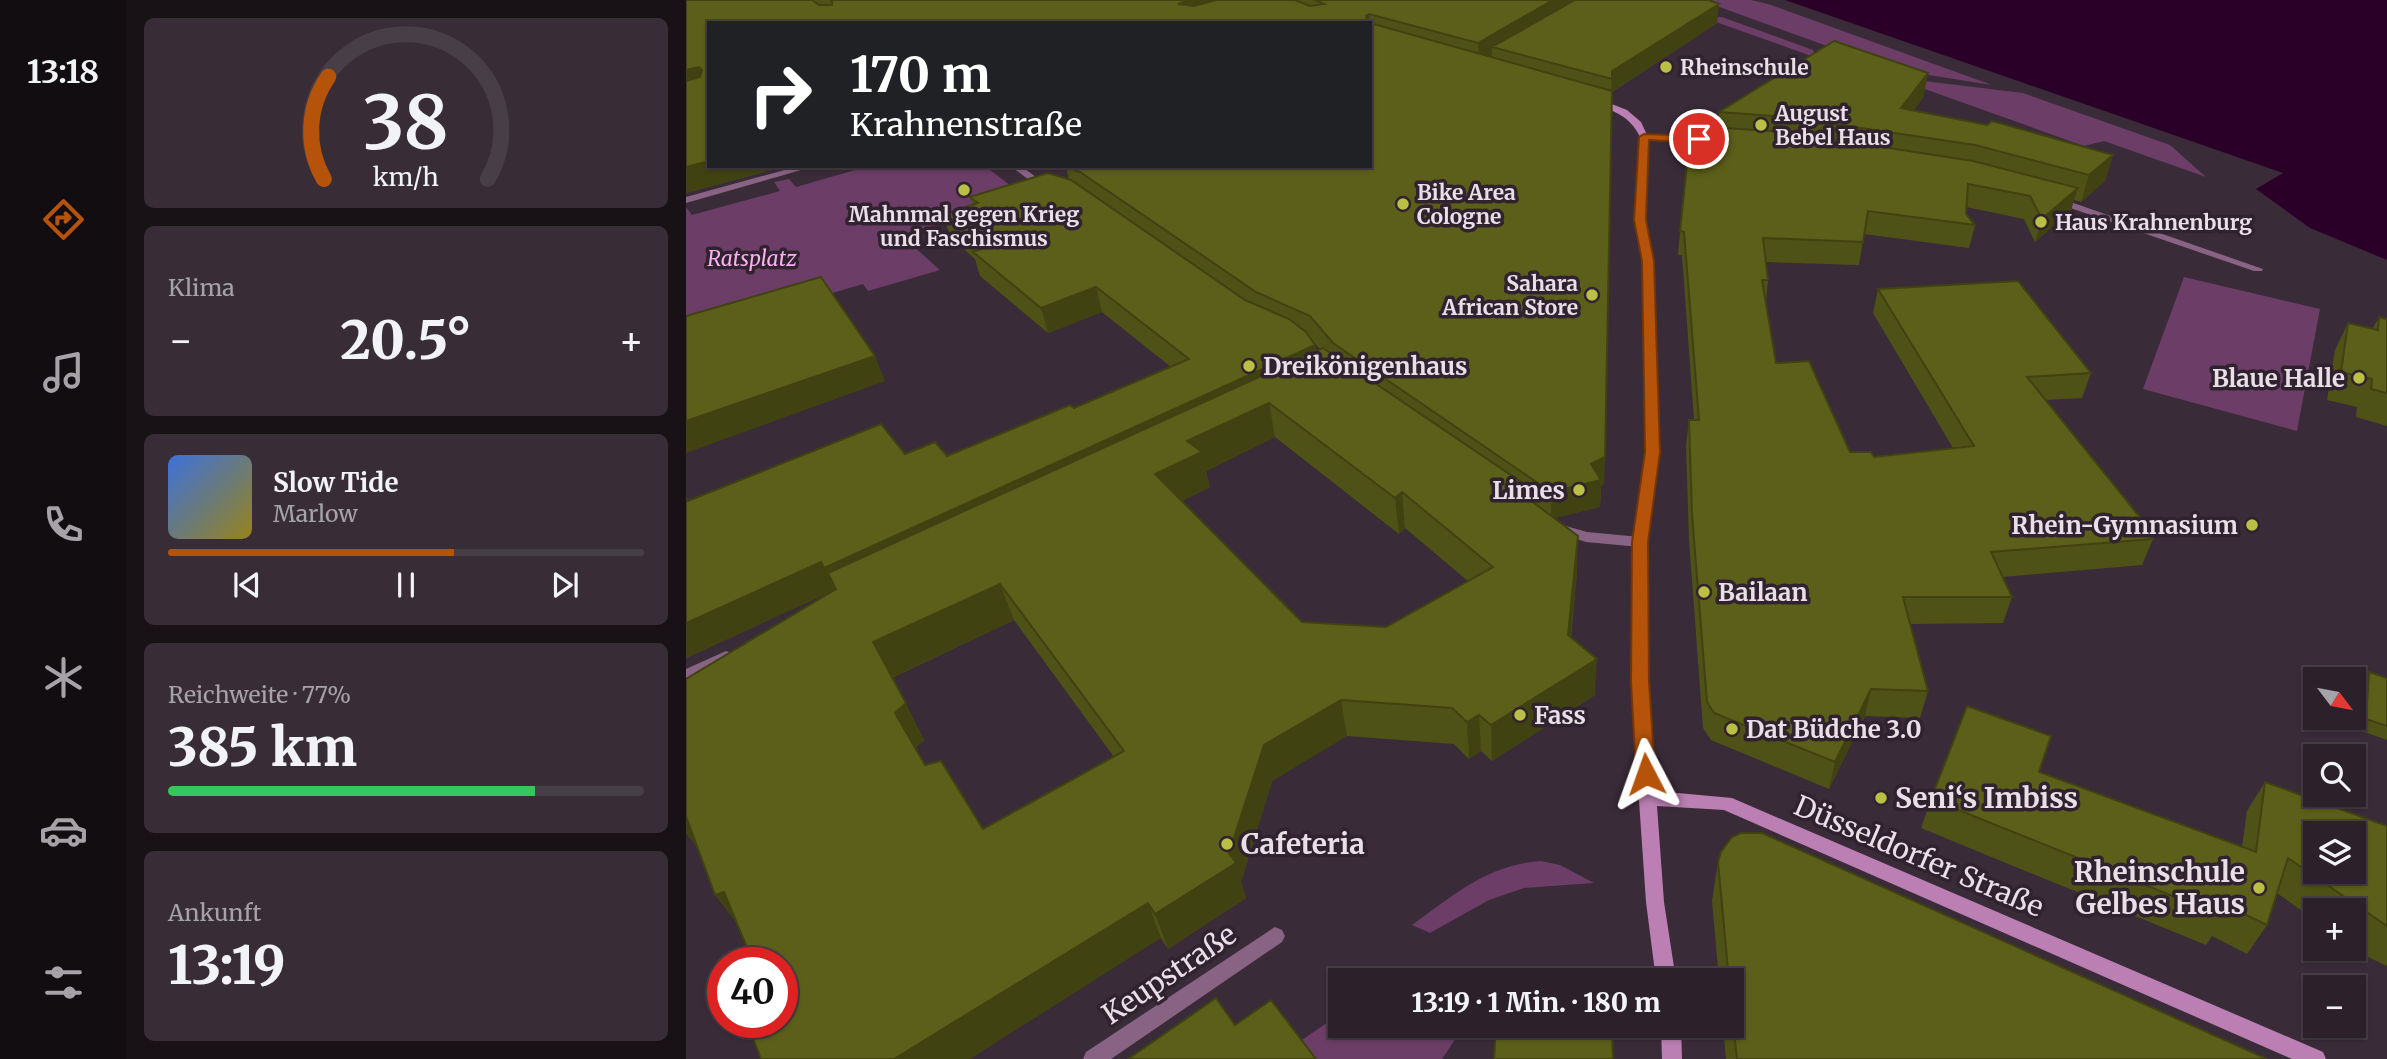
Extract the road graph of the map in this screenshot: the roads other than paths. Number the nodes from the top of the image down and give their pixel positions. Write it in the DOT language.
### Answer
graph roads {
  1 [pos="1582,97"];
  2 [pos="1644,137"];
  3 [pos="1723,142"];
  4 [pos="804,168"];
  5 [pos="1017,168"];
  6 [pos="1055,191"];
  7 [pos="2041,196"];
  8 [pos="686,200"];
  9 [pos="2258,269"];
  10 [pos="1546,525"];
  11 [pos="1640,542"];
  12 [pos="736,652"];
  13 [pos="686,676"];
  14 [pos="1648,798"];
  15 [pos="1275,936"];
  16 [pos="1664,968"];
  17 [pos="1671,1038"];
  18 [pos="1093,1059"];
  19 [pos="1672,1059"];
  20 [pos="2316,1059"];
  1 -- 2 [label="street"];
  2 -- 3 [label="street"];
  2 -- 11 [label="street"];
  4 -- 8 [label="street"];
  5 -- 6 [label="street"];
  7 -- 9 [label="street"];
  10 -- 11 [label="street"];
  11 -- 14 [label="street"];
  12 -- 13 [label="street"];
  14 -- 16 [label="street"];
  14 -- 20 [label="street, Düsseldorfer Straße"];
  15 -- 18 [label="street, Keupstraße"];
  17 -- 19 [label="street"];
}
